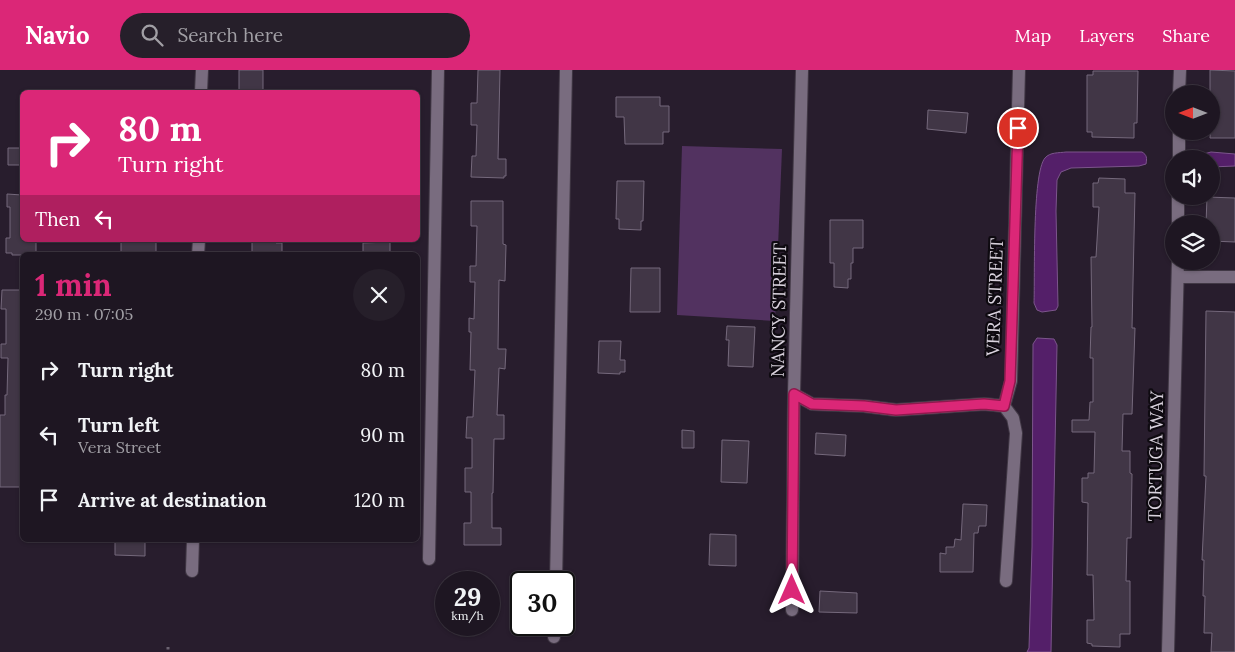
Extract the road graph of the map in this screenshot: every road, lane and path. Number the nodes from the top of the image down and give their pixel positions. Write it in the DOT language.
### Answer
graph roads {
  1 [pos="202,70"];
  2 [pos="438,70"];
  3 [pos="566,70"];
  4 [pos="802,70"];
  5 [pos="1019,70"];
  6 [pos="1180,70"];
  7 [pos="1179,85"];
  8 [pos="201,90"];
  9 [pos="1178,270"];
  10 [pos="1178,277"];
  11 [pos="1235,277"];
  12 [pos="794,394"];
  13 [pos="1004,406"];
  14 [pos="193,542"];
  15 [pos="429,559"];
  16 [pos="192,571"];
  17 [pos="556,571"];
  18 [pos="1006,581"];
  19 [pos="792,610"];
  20 [pos="1168,652"];
  1 -- 8 [label="street"];
  2 -- 15 [label="street"];
  3 -- 17 [label="street"];
  4 -- 12 [label="street, NANCY STREET"];
  5 -- 13 [label="street, VERA STREET"];
  6 -- 7 [label="street"];
  9 -- 10 [label="street, TORTUGA WAY"];
  10 -- 11 [label="street"];
  10 -- 20 [label="street, TORTUGA WAY"];
  12 -- 13 [label="street"];
  12 -- 19 [label="street, NANCY STREET"];
  13 -- 18 [label="street"];
  14 -- 16 [label="street"];
}
